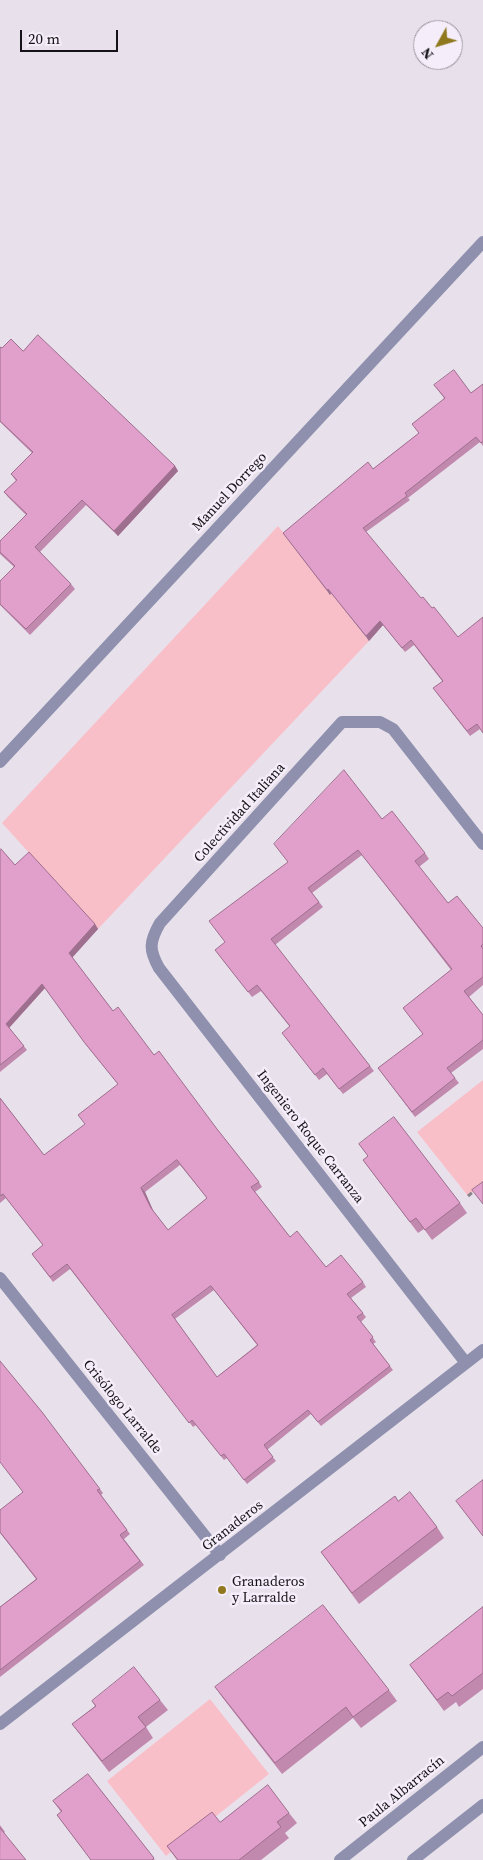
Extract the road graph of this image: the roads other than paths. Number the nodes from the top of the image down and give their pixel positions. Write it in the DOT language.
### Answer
graph roads {
  1 [pos="483,242"];
  2 [pos="0,762"];
  3 [pos="483,844"];
  4 [pos="160,923"];
  5 [pos="0,1278"];
  6 [pos="483,1350"];
  7 [pos="466,1363"];
  8 [pos="220,1554"];
  9 [pos="0,1724"];
  10 [pos="483,1746"];
  11 [pos="483,1805"];
  12 [pos="340,1860"];
  13 [pos="413,1860"];
  1 -- 2 [label="street, Manuel Dorrego"];
  3 -- 4 [label="street, Colectividad Italiana"];
  4 -- 7 [label="street, Ingeniero Roque Carranza"];
  5 -- 8 [label="street, Crisólogo Larralde"];
  6 -- 7 [label="street, Granaderos"];
  7 -- 8 [label="street, Granaderos"];
  8 -- 9 [label="street, Granaderos"];
  10 -- 12 [label="street, Paula Albarracín"];
  11 -- 13 [label="street"];
}
